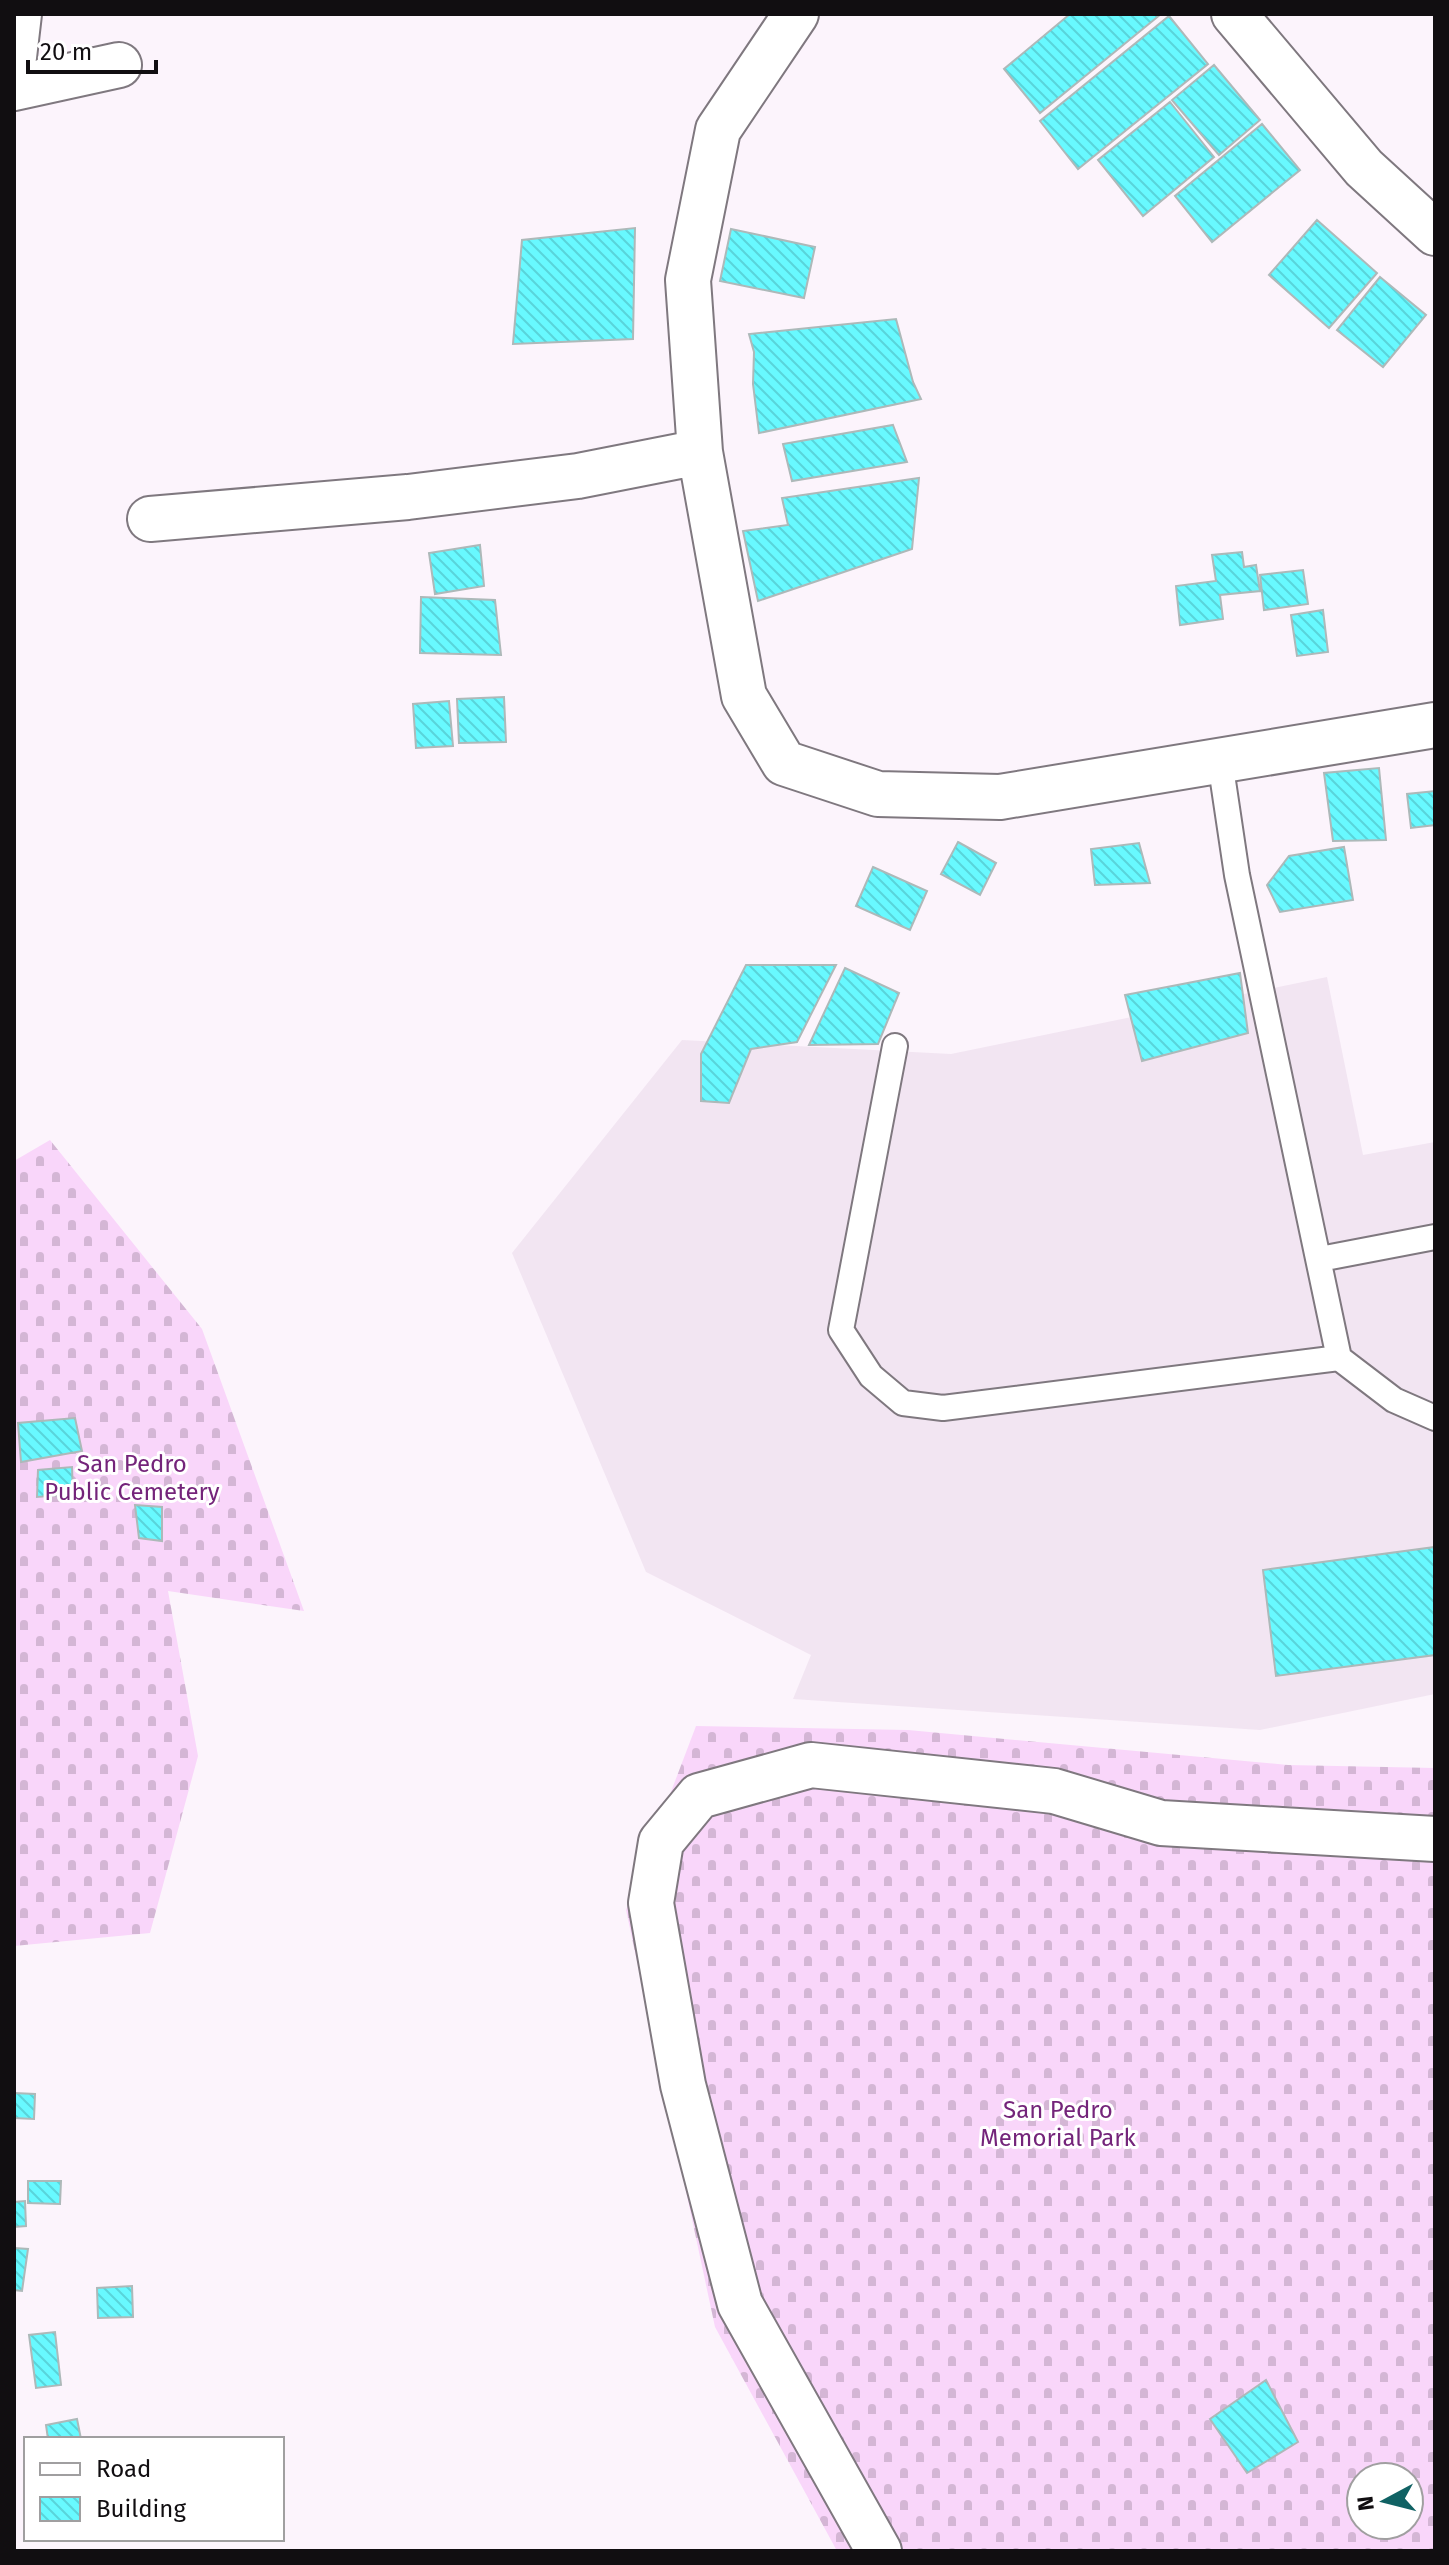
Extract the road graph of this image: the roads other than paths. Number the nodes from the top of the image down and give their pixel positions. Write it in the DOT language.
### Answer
graph roads {
  1 [pos="19,14"];
  2 [pos="796,14"];
  3 [pos="1234,14"];
  4 [pos="14,57"];
  5 [pos="119,65"];
  6 [pos="14,88"];
  7 [pos="1435,233"];
  8 [pos="700,452"];
  9 [pos="150,519"];
  10 [pos="1435,725"];
  11 [pos="1220,761"];
  12 [pos="895,1046"];
  13 [pos="1435,1237"];
  14 [pos="1320,1259"];
  15 [pos="1339,1358"];
  16 [pos="1435,1418"];
  17 [pos="1435,1839"];
  18 [pos="879,2551"];
  1 -- 4 [label="street"];
  2 -- 8 [label="street"];
  3 -- 7 [label="street"];
  5 -- 6 [label="street"];
  8 -- 9 [label="street"];
  8 -- 11 [label="street"];
  10 -- 11 [label="street"];
  11 -- 14 [label="lane"];
  12 -- 15 [label="lane"];
  13 -- 14 [label="lane"];
  14 -- 15 [label="lane"];
  15 -- 16 [label="lane"];
  17 -- 18 [label="street"];
}
